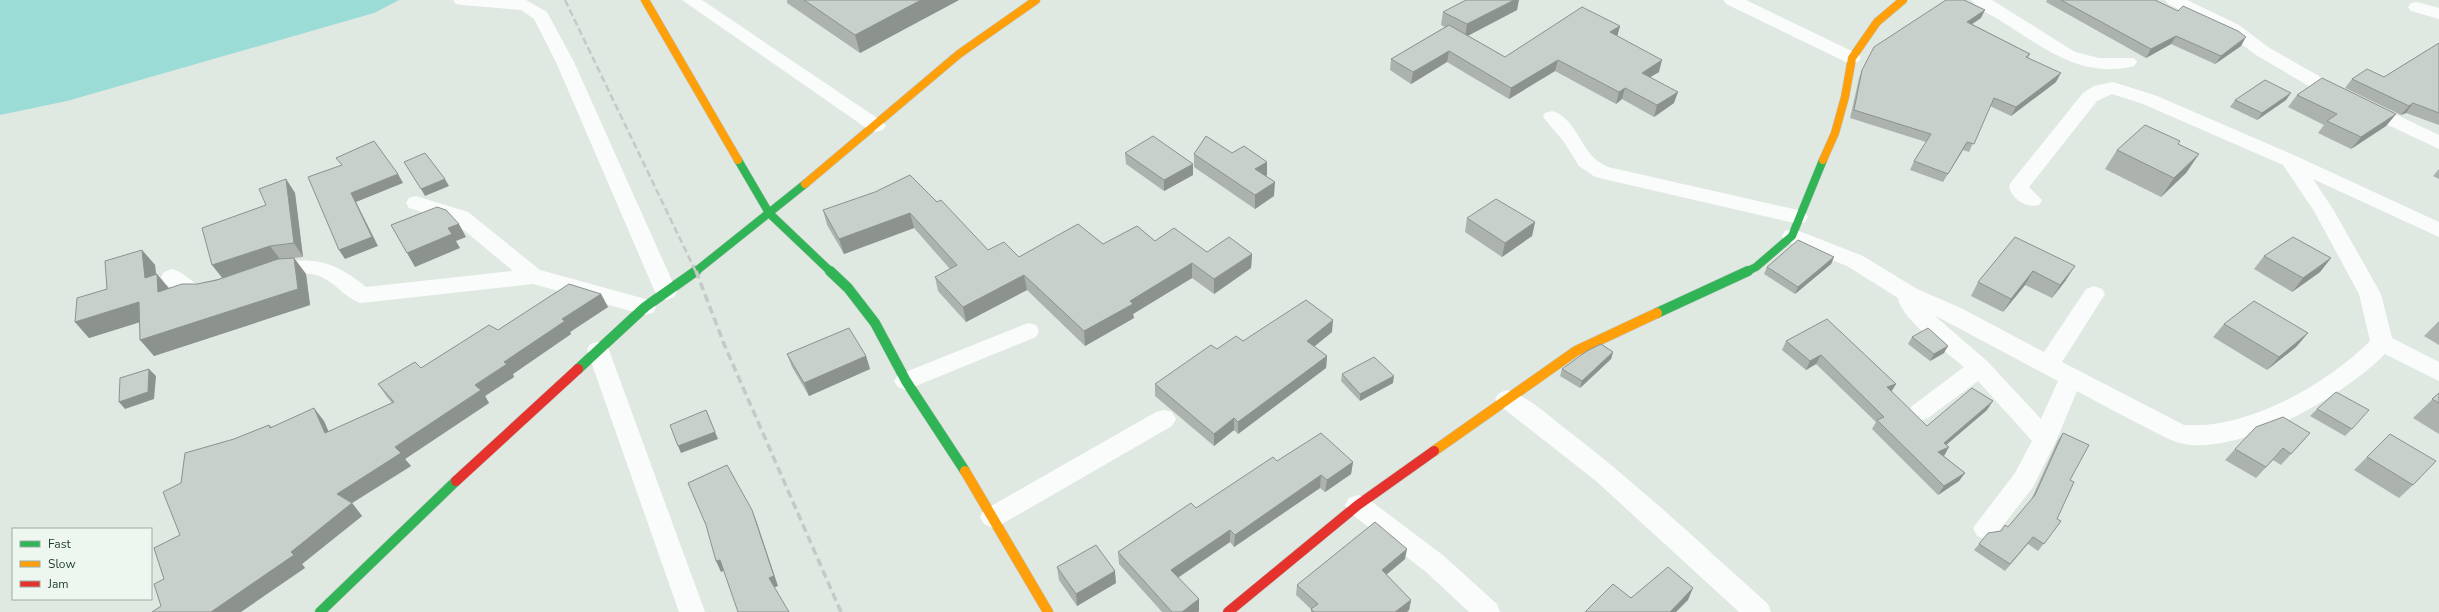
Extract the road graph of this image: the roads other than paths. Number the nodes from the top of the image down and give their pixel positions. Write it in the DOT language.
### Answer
graph roads {
  1 [pos="462,0"];
  2 [pos="645,0"];
  3 [pos="691,0"];
  4 [pos="1036,0"];
  5 [pos="1732,0"];
  6 [pos="1902,0"];
  7 [pos="1980,0"];
  8 [pos="2174,0"];
  9 [pos="2417,7"];
  10 [pos="2439,14"];
  11 [pos="1852,58"];
  12 [pos="2128,62"];
  13 [pos="1552,117"];
  14 [pos="876,126"];
  15 [pos="2439,143"];
  16 [pos="2289,160"];
  17 [pos="2032,200"];
  18 [pos="416,203"];
  19 [pos="769,213"];
  20 [pos="1795,226"];
  21 [pos="2439,230"];
  22 [pos="533,276"];
  23 [pos="172,277"];
  24 [pos="253,278"];
  25 [pos="226,286"];
  26 [pos="666,292"];
  27 [pos="1909,294"];
  28 [pos="2094,294"];
  29 [pos="646,307"];
  30 [pos="1028,331"];
  31 [pos="2382,343"];
  32 [pos="598,350"];
  33 [pos="2048,365"];
  34 [pos="1980,368"];
  35 [pos="2439,372"];
  36 [pos="2071,378"];
  37 [pos="906,381"];
  38 [pos="1507,399"];
  39 [pos="1920,412"];
  40 [pos="1164,419"];
  41 [pos="2045,439"];
  42 [pos="1358,505"];
  43 [pos="993,517"];
  44 [pos="1986,528"];
  45 [pos="320,612"];
  46 [pos="692,612"];
  47 [pos="1048,612"];
  48 [pos="1228,612"];
  49 [pos="1487,612"];
  50 [pos="1758,612"];
  1 -- 26 [label="street"];
  2 -- 19 [label="street"];
  3 -- 14 [label="street"];
  4 -- 14 [label="street"];
  5 -- 11 [label="street"];
  6 -- 11 [label="street"];
  7 -- 12 [label="street"];
  8 -- 15 [label="street"];
  9 -- 10 [label="street"];
  11 -- 20 [label="street"];
  13 -- 20 [label="street"];
  14 -- 19 [label="street"];
  16 -- 17 [label="street"];
  16 -- 21 [label="street"];
  16 -- 31 [label="street"];
  18 -- 22 [label="street"];
  19 -- 26 [label="street"];
  19 -- 37 [label="street"];
  20 -- 27 [label="street"];
  20 -- 38 [label="street"];
  22 -- 24 [label="street"];
  22 -- 29 [label="street"];
  23 -- 25 [label="street"];
  26 -- 29 [label="street"];
  27 -- 33 [label="street"];
  27 -- 34 [label="street"];
  28 -- 33 [label="street"];
  29 -- 32 [label="street"];
  30 -- 37 [label="street"];
  31 -- 35 [label="street"];
  31 -- 36 [label="street"];
  32 -- 45 [label="street"];
  32 -- 46 [label="street"];
  33 -- 36 [label="street"];
  34 -- 39 [label="street"];
  34 -- 41 [label="street"];
  36 -- 41 [label="street"];
  37 -- 43 [label="street"];
  38 -- 42 [label="street"];
  38 -- 50 [label="street"];
  40 -- 43 [label="street"];
  41 -- 44 [label="street"];
  42 -- 48 [label="street"];
  42 -- 49 [label="street"];
  43 -- 47 [label="street"];
}
